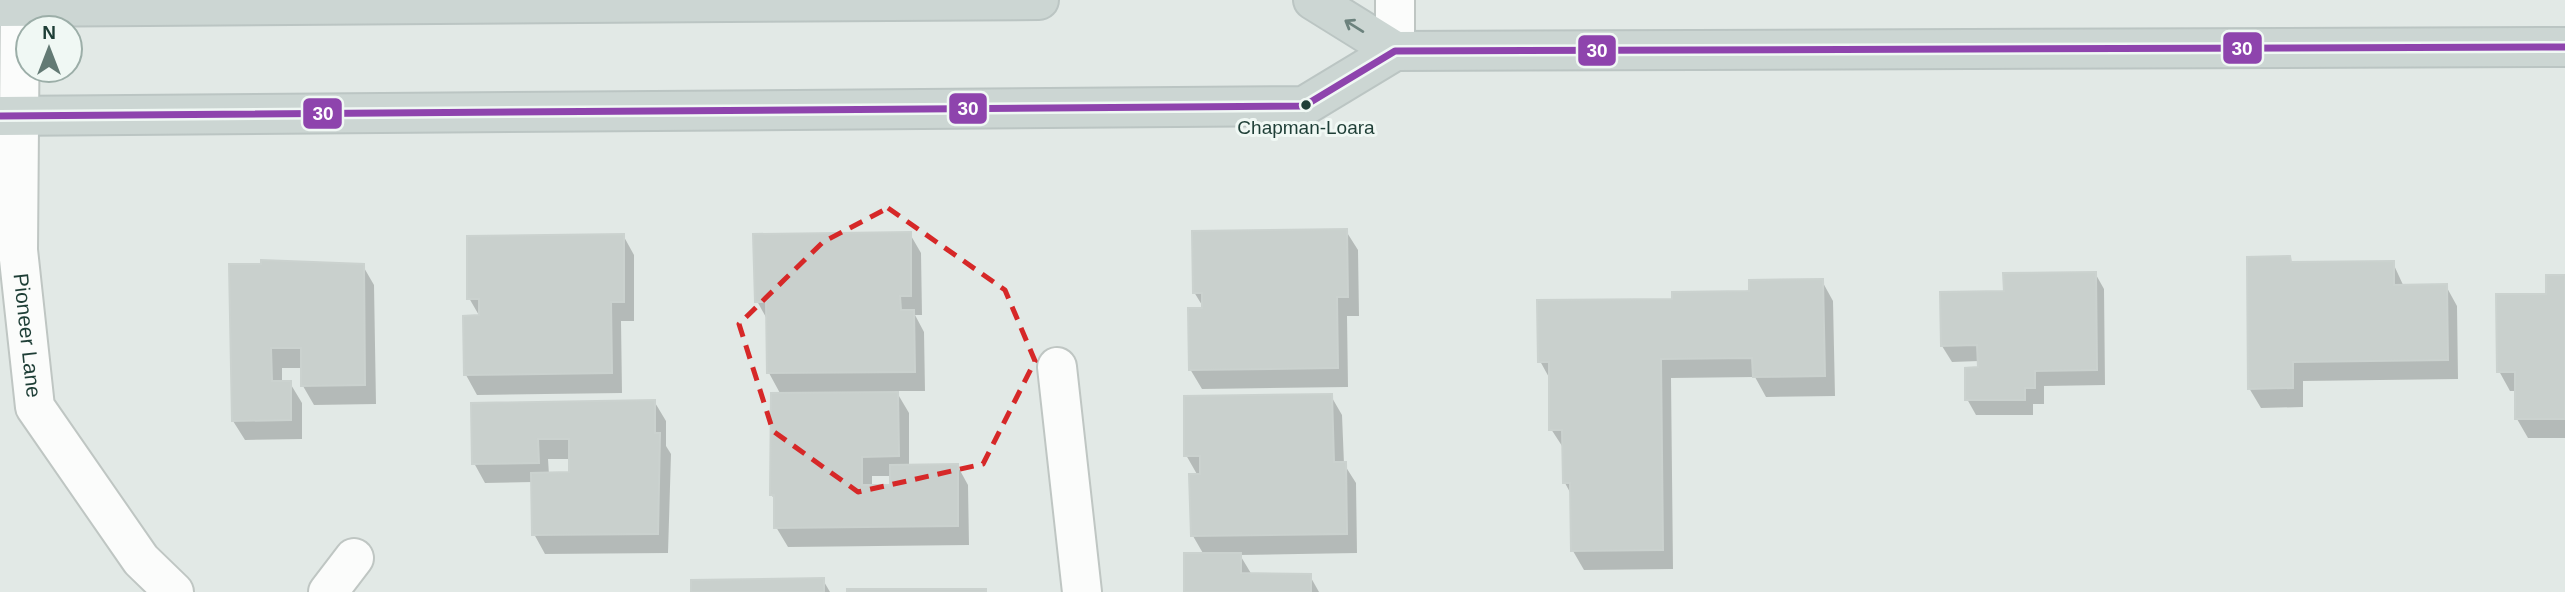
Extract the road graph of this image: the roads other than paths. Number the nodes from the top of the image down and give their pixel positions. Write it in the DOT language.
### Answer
graph roads {
  1 [pos="1039,0"];
  2 [pos="1313,0"];
  3 [pos="1395,0"];
  4 [pos="587,2"];
  5 [pos="722,2"];
  6 [pos="13,4"];
  7 [pos="2565,47"];
  8 [pos="1395,51"];
  9 [pos="11,116"];
  10 [pos="1057,367"];
  11 [pos="354,558"];
  12 [pos="174,592"];
  13 [pos="328,592"];
  14 [pos="1082,592"];
  1 -- 5 [label="main road"];
  8 -- 2 [label="main road, one-way"];
  3 -- 8 [label="street"];
  4 -- 5 [label="main road"];
  4 -- 6 [label="main road"];
  6 -- 9 [label="street, Pioneer Lane"];
  7 -- 8 [label="main road"];
  8 -- 9 [label="main road"];
  9 -- 12 [label="street, Pioneer Lane"];
  10 -- 14 [label="street"];
  11 -- 13 [label="street"];
}
